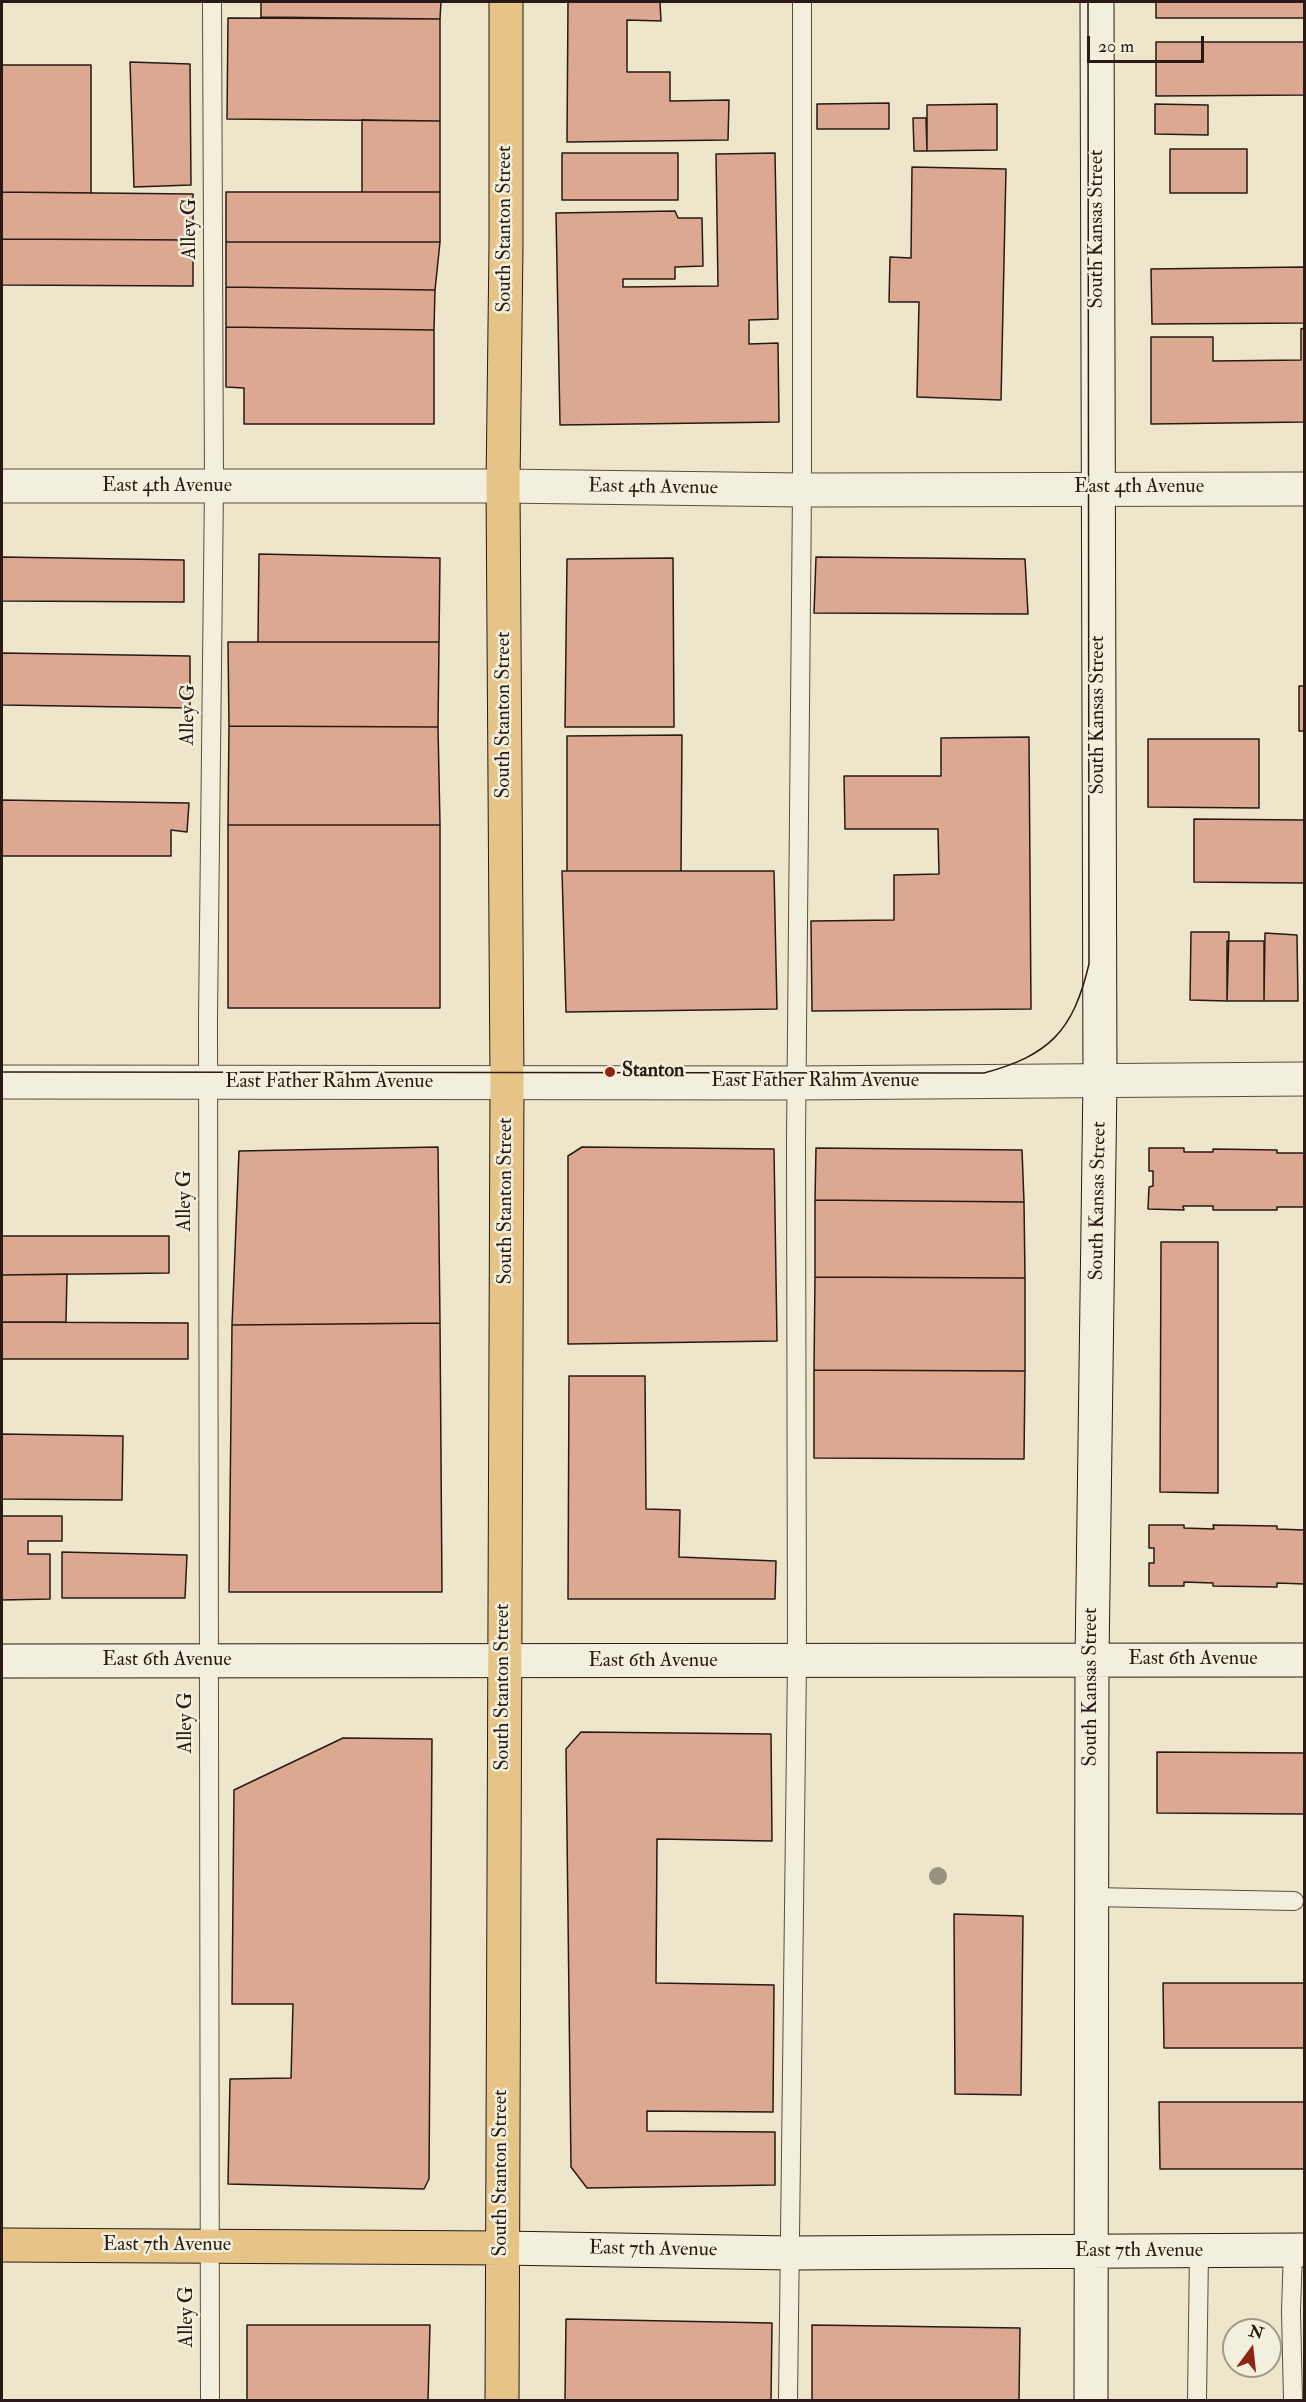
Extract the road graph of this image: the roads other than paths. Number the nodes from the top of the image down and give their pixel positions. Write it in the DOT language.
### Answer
graph roads {
  1 [pos="212,2"];
  2 [pos="506,2"];
  3 [pos="802,2"];
  4 [pos="1097,2"];
  5 [pos="2,486"];
  6 [pos="503,486"];
  7 [pos="214,487"];
  8 [pos="1099,488"];
  9 [pos="1305,489"];
  10 [pos="802,490"];
  11 [pos="1305,1079"];
  12 [pos="1100,1080"];
  13 [pos="2,1082"];
  14 [pos="208,1083"];
  15 [pos="507,1083"];
  16 [pos="796,1083"];
  17 [pos="210,1660"];
  18 [pos="1092,1660"];
  19 [pos="1305,1660"];
  20 [pos="2,1661"];
  21 [pos="504,1662"];
  22 [pos="797,1662"];
  23 [pos="1092,1897"];
  24 [pos="1294,1901"];
  25 [pos="2,2246"];
  26 [pos="211,2246"];
  27 [pos="502,2248"];
  28 [pos="1299,2250"];
  29 [pos="1199,2251"];
  30 [pos="1091,2252"];
  31 [pos="790,2253"];
  32 [pos="210,2400"];
  33 [pos="502,2400"];
  34 [pos="788,2400"];
  35 [pos="1091,2400"];
  36 [pos="1197,2400"];
  37 [pos="1293,2400"];
  1 -- 7 [label="lane, Alley G"];
  2 -- 6 [label="main road, South Stanton Street"];
  3 -- 10 [label="lane"];
  4 -- 8 [label="main road, South Kansas Street"];
  5 -- 7 [label="main road, East 4th Avenue"];
  6 -- 7 [label="main road, East 4th Avenue"];
  6 -- 10 [label="main road, East 4th Avenue"];
  6 -- 15 [label="main road, South Stanton Street"];
  7 -- 14 [label="lane, Alley G"];
  8 -- 9 [label="main road, East 4th Avenue"];
  8 -- 10 [label="main road, East 4th Avenue"];
  8 -- 12 [label="main road, South Kansas Street"];
  10 -- 16 [label="lane"];
  11 -- 12 [label="main road, East Father Rahm Avenue"];
  12 -- 16 [label="main road, East Father Rahm Avenue"];
  12 -- 18 [label="main road, South Kansas Street"];
  13 -- 14 [label="main road, East Father Rahm Avenue"];
  14 -- 15 [label="main road, East Father Rahm Avenue"];
  14 -- 17 [label="lane, Alley G"];
  15 -- 16 [label="main road, East Father Rahm Avenue"];
  15 -- 21 [label="main road, South Stanton Street"];
  16 -- 22 [label="lane"];
  17 -- 20 [label="main road, East 6th Avenue"];
  17 -- 21 [label="main road, East 6th Avenue"];
  17 -- 26 [label="lane, Alley G"];
  18 -- 19 [label="main road, East 6th Avenue"];
  18 -- 22 [label="main road, East 6th Avenue"];
  18 -- 23 [label="main road, South Kansas Street"];
  21 -- 22 [label="main road, East 6th Avenue"];
  21 -- 27 [label="main road, South Stanton Street"];
  22 -- 31 [label="lane"];
  23 -- 24 [label="lane"];
  23 -- 30 [label="main road, South Kansas Street"];
  25 -- 26 [label="main road, East 7th Avenue"];
  26 -- 27 [label="main road, East 7th Avenue"];
  26 -- 32 [label="lane, Alley G"];
  27 -- 31 [label="main road, East 7th Avenue"];
  27 -- 33 [label="main road, South Stanton Street"];
  28 -- 29 [label="main road, East 7th Avenue"];
  28 -- 37 [label="lane"];
  29 -- 30 [label="main road, East 7th Avenue"];
  29 -- 36 [label="lane"];
  30 -- 31 [label="main road, East 7th Avenue"];
  30 -- 35 [label="main road, South Kansas Street"];
  31 -- 34 [label="lane"];
}
